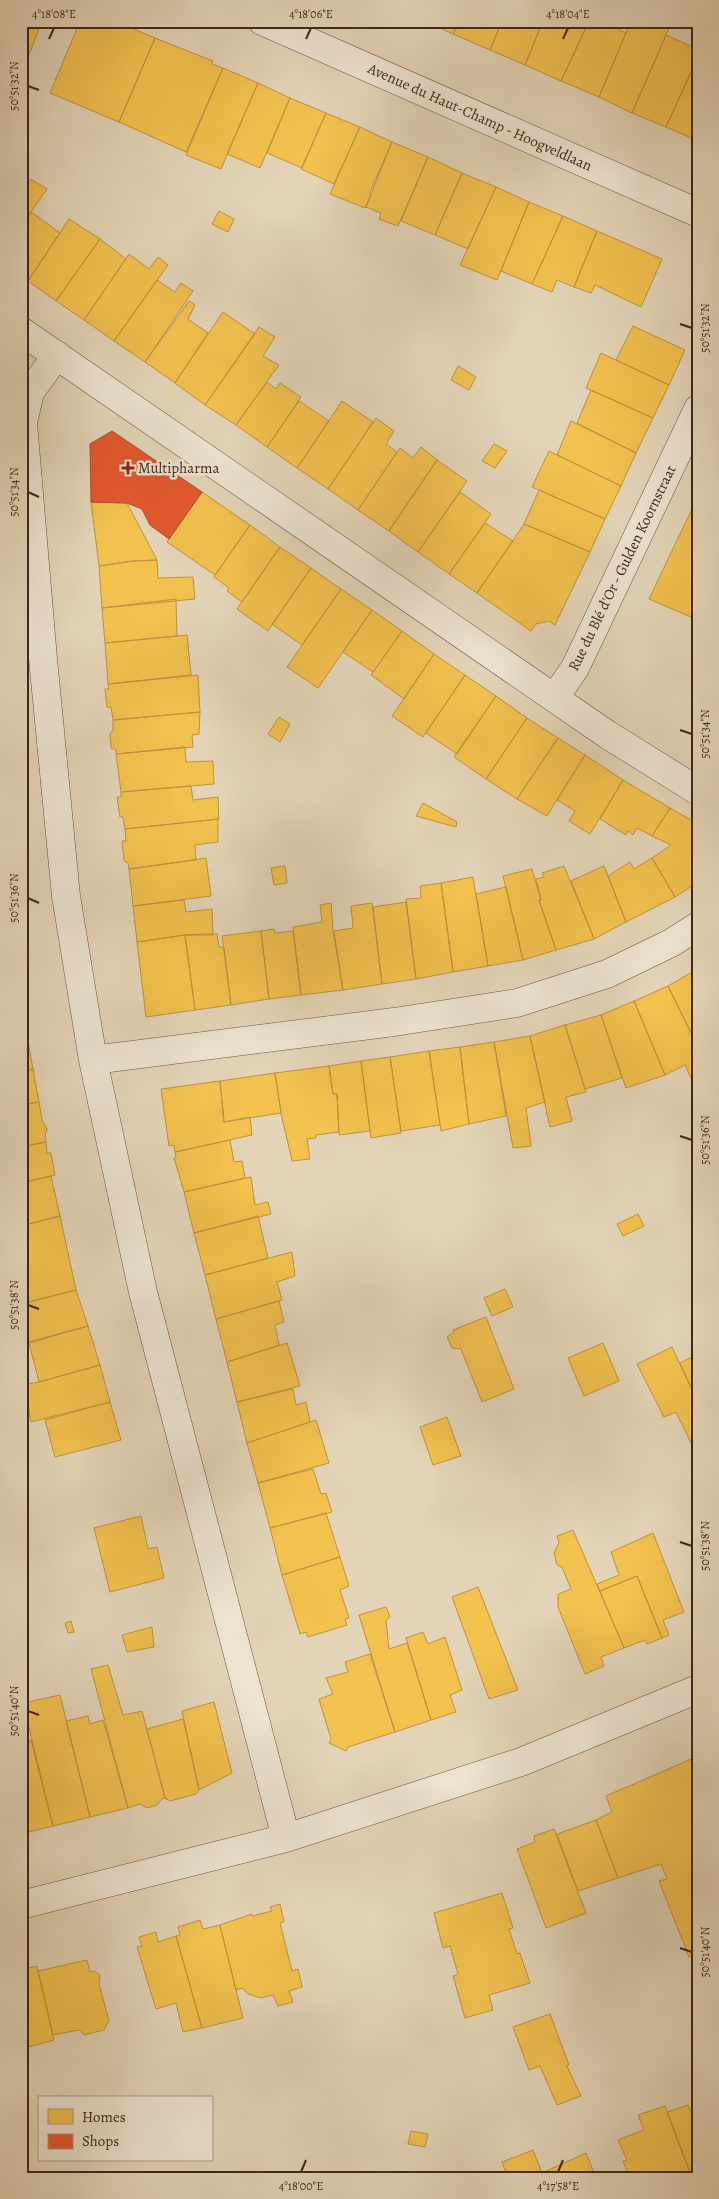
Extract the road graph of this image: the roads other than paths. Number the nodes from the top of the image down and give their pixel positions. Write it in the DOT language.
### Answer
graph roads {
  1 [pos="262,21"];
  2 [pos="698,213"];
  3 [pos="21,331"];
  4 [pos="57,355"];
  5 [pos="698,409"];
  6 [pos="555,697"];
  7 [pos="698,791"];
  8 [pos="698,926"];
  9 [pos="93,1060"];
  10 [pos="698,1689"];
  11 [pos="286,1838"];
  12 [pos="21,1905"];
  1 -- 2 [label="street, Avenue du Haut-Champ - Hoogveldlaan"];
  3 -- 4 [label="street"];
  4 -- 6 [label="street"];
  4 -- 9 [label="street"];
  5 -- 6 [label="street, Rue du Blé d'Or - Gulden Koornstraat"];
  6 -- 7 [label="street"];
  8 -- 9 [label="street"];
  9 -- 11 [label="street"];
  10 -- 11 [label="street"];
  11 -- 12 [label="street"];
}
